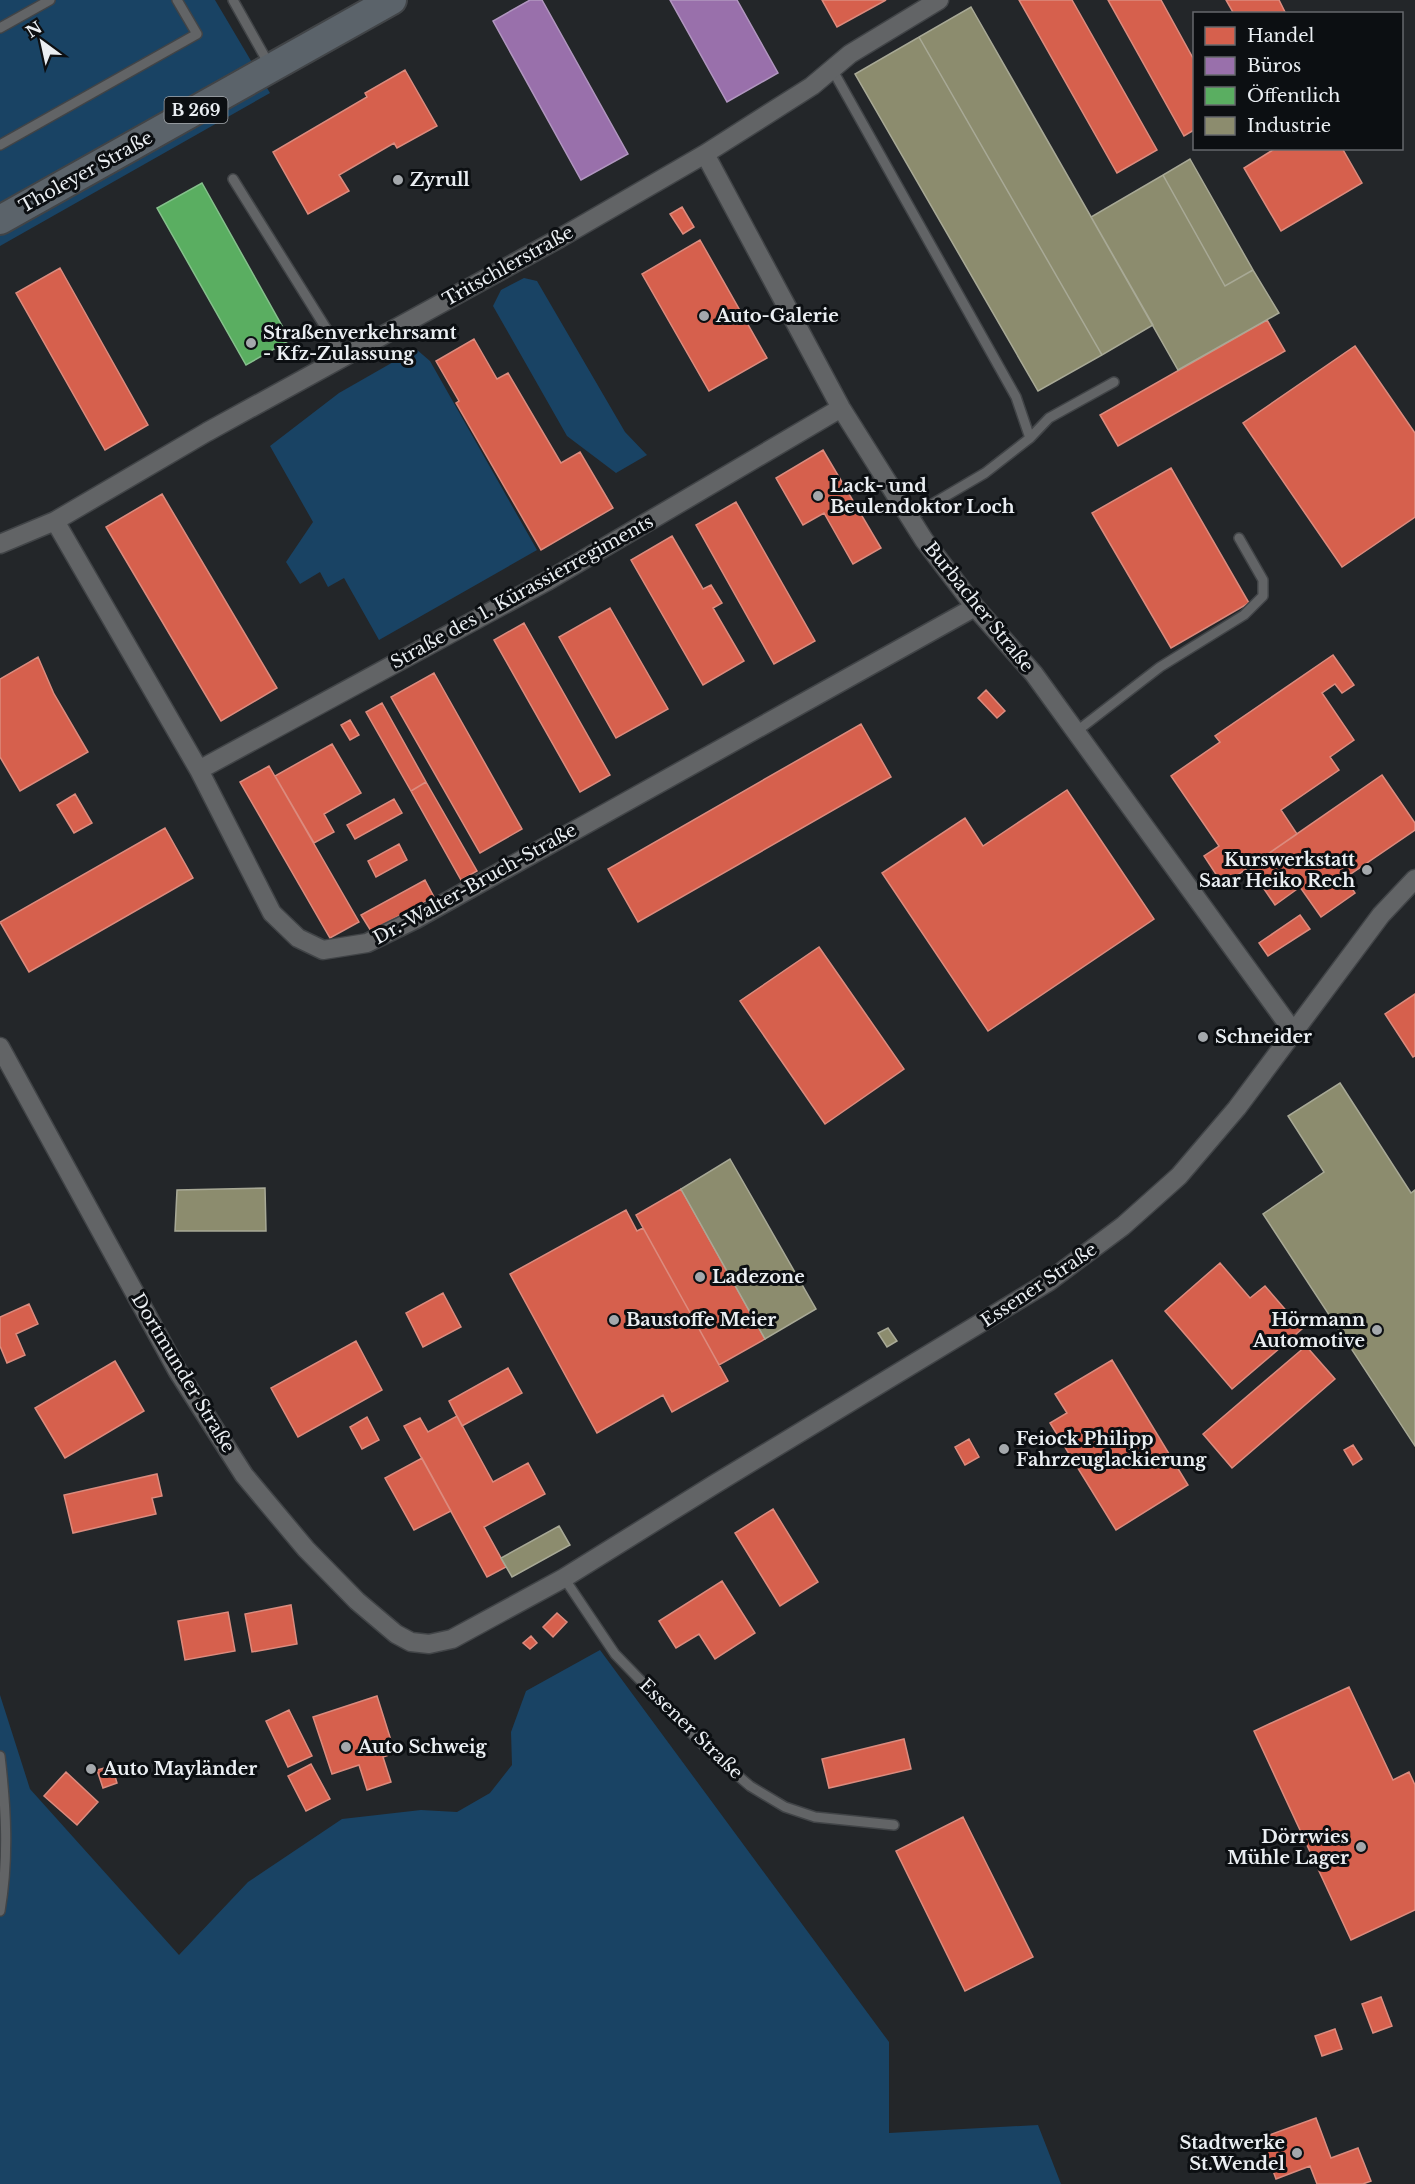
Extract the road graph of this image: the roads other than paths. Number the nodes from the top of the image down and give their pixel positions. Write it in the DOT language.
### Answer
graph roads {
  1 [pos="50,0"];
  2 [pos="177,0"];
  3 [pos="233,0"];
  4 [pos="392,0"];
  5 [pos="939,0"];
  6 [pos="0,28"];
  7 [pos="272,68"];
  8 [pos="832,69"];
  9 [pos="0,145"];
  10 [pos="705,154"];
  11 [pos="233,179"];
  12 [pos="0,220"];
  13 [pos="344,357"];
  14 [pos="1114,382"];
  15 [pos="841,408"];
  16 [pos="1030,438"];
  17 [pos="910,517"];
  18 [pos="55,521"];
  19 [pos="1239,538"];
  20 [pos="0,544"];
  21 [pos="975,606"];
  22 [pos="1077,731"];
  23 [pos="199,770"];
  24 [pos="1415,879"];
  25 [pos="1295,1034"];
  26 [pos="0,1047"];
  27 [pos="564,1578"];
  28 [pos="429,1644"];
  29 [pos="0,1756"];
  30 [pos="894,1825"];
  31 [pos="0,1911"];
  1 -- 6 [label="lane"];
  2 -- 9 [label="lane"];
  3 -- 7 [label="lane"];
  4 -- 7 [label="main road, Tholeyer Straße / B 269"];
  5 -- 8 [label="street, Tritschlerstraße"];
  7 -- 12 [label="main road, Tholeyer Straße / B 269"];
  8 -- 10 [label="street, Tritschlerstraße"];
  8 -- 16 [label="lane"];
  10 -- 13 [label="street, Tritschlerstraße"];
  10 -- 15 [label="street, Burbacher Straße"];
  11 -- 13 [label="lane"];
  13 -- 18 [label="street, Tritschlerstraße"];
  14 -- 16 [label="lane"];
  15 -- 17 [label="street, Burbacher Straße"];
  15 -- 23 [label="street, Straße des 1. Kürassierregiments"];
  16 -- 17 [label="lane"];
  17 -- 21 [label="street, Burbacher Straße"];
  18 -- 20 [label="street, Tritschlerstraße"];
  18 -- 23 [label="street, Dr.-Walter-Bruch-Straße"];
  19 -- 22 [label="lane"];
  21 -- 22 [label="street, Burbacher Straße"];
  21 -- 23 [label="street, Dr.-Walter-Bruch-Straße"];
  22 -- 25 [label="street, Burbacher Straße"];
  24 -- 25 [label="street, Essener Straße"];
  25 -- 27 [label="street, Essener Straße"];
  26 -- 28 [label="street, Dortmunder Straße"];
  27 -- 28 [label="street, Essener Straße"];
  27 -- 30 [label="lane, Essener Straße"];
  29 -- 31 [label="lane"];
}
